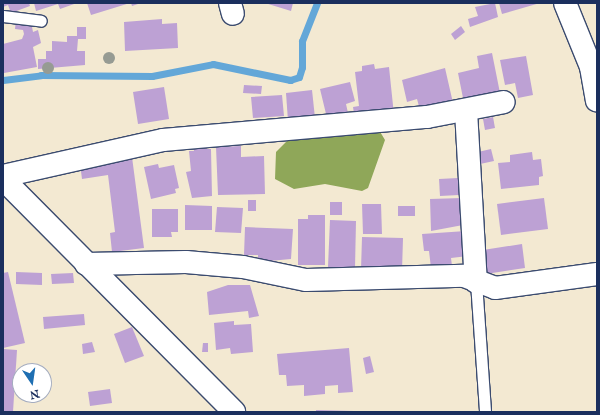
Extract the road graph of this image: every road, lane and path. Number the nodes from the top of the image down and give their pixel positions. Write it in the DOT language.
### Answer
graph roads {
  1 [pos="565,3"];
  2 [pos="3,16"];
  3 [pos="41,21"];
  4 [pos="597,100"];
  5 [pos="504,102"];
  6 [pos="466,111"];
  7 [pos="3,176"];
  8 [pos="3,180"];
  9 [pos="86,264"];
  10 [pos="597,274"];
  11 [pos="476,282"];
  12 [pos="234,412"];
  13 [pos="485,412"];
  1 -- 4 [label="street"];
  2 -- 3 [label="lane"];
  5 -- 6 [label="street"];
  6 -- 7 [label="street"];
  6 -- 11 [label="street"];
  8 -- 9 [label="street"];
  9 -- 11 [label="street"];
  9 -- 12 [label="street"];
  10 -- 11 [label="street"];
  11 -- 13 [label="lane"];
}
